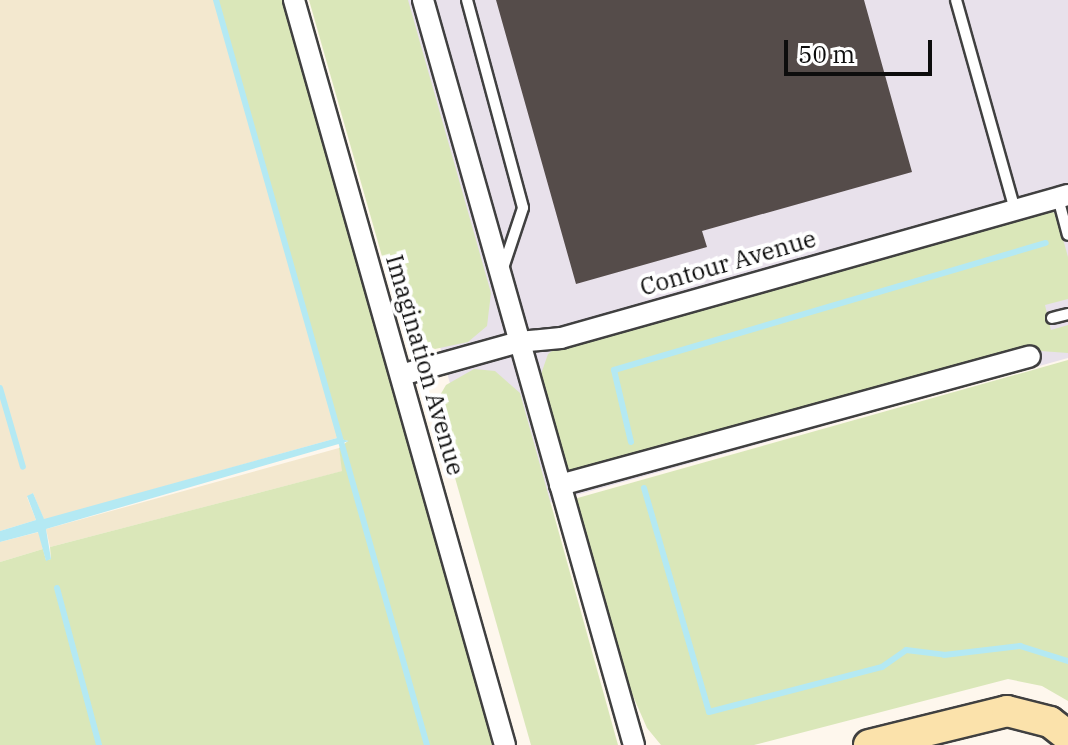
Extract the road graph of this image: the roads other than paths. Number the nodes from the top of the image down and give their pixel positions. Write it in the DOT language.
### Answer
graph roads {
  1 [pos="294,0"];
  2 [pos="423,0"];
  3 [pos="467,0"];
  4 [pos="956,0"];
  5 [pos="1063,197"];
  6 [pos="1015,210"];
  7 [pos="1068,235"];
  8 [pos="501,273"];
  9 [pos="1068,314"];
  10 [pos="1052,318"];
  11 [pos="519,342"];
  12 [pos="1030,356"];
  13 [pos="401,375"];
  14 [pos="560,485"];
  15 [pos="1068,736"];
  16 [pos="505,745"];
  17 [pos="634,745"];
  18 [pos="869,745"];
  1 -- 13 [label="street, Imagination Avenue"];
  2 -- 8 [label="street"];
  3 -- 8 [label="lane"];
  4 -- 6 [label="lane"];
  5 -- 6 [label="street, Contour Avenue"];
  5 -- 7 [label="lane"];
  6 -- 11 [label="street, Contour Avenue"];
  8 -- 11 [label="street"];
  9 -- 10 [label="lane"];
  11 -- 13 [label="street, Contour Avenue"];
  11 -- 14 [label="street"];
  12 -- 14 [label="street"];
  13 -- 16 [label="street, Imagination Avenue"];
  14 -- 17 [label="street"];
  15 -- 18 [label="main road"];
}
